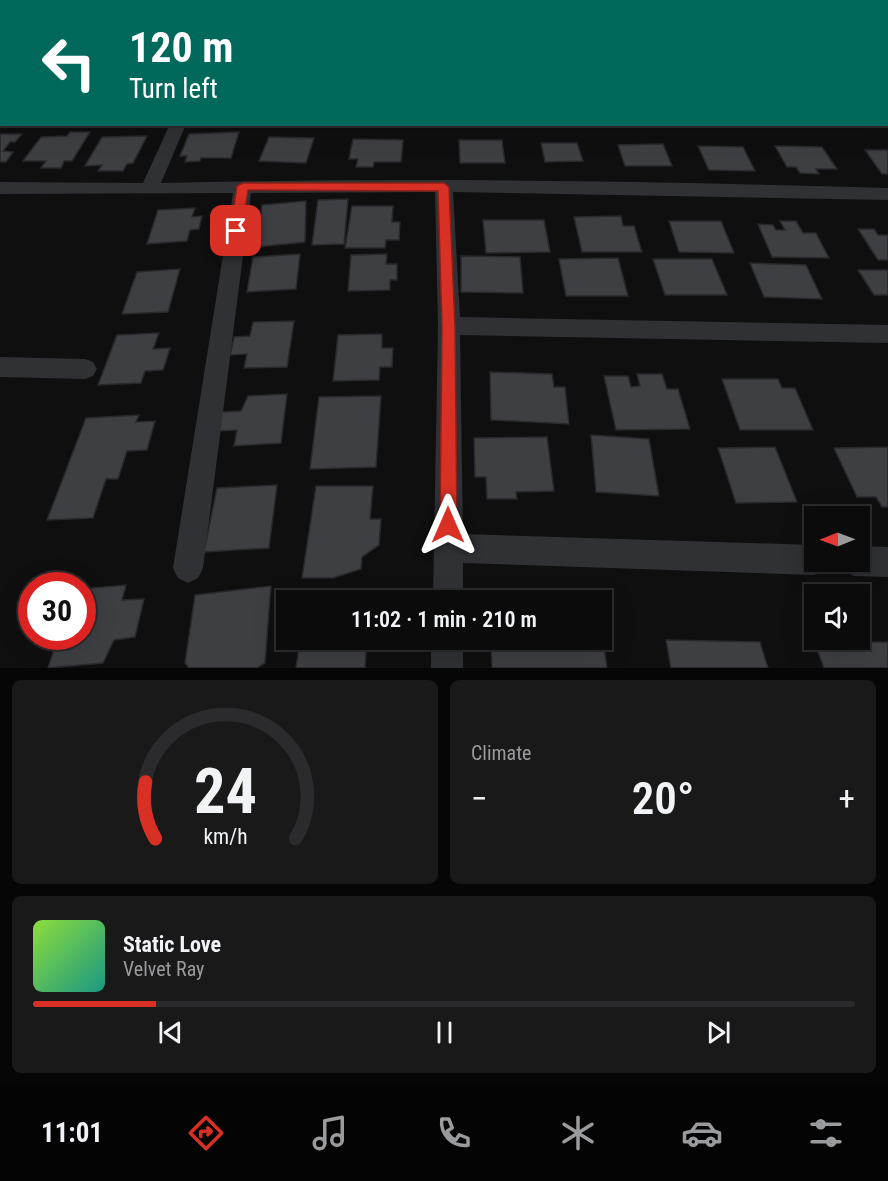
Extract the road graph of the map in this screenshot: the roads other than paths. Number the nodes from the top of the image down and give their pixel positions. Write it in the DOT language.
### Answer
graph roads {
  1 [pos="177,126"];
  2 [pos="243,186"];
  3 [pos="444,187"];
  4 [pos="0,188"];
  5 [pos="149,189"];
  6 [pos="888,194"];
  7 [pos="449,326"];
  8 [pos="888,334"];
  9 [pos="0,367"];
  10 [pos="85,369"];
  11 [pos="448,548"];
  12 [pos="804,560"];
  13 [pos="870,561"];
  14 [pos="888,562"];
  15 [pos="188,568"];
  16 [pos="448,590"];
  17 [pos="447,650"];
  18 [pos="447,668"];
  1 -- 5 [label="street"];
  2 -- 3 [label="street"];
  2 -- 5 [label="street"];
  2 -- 15 [label="street"];
  3 -- 6 [label="street"];
  3 -- 7 [label="street"];
  4 -- 5 [label="street"];
  7 -- 8 [label="street"];
  7 -- 11 [label="street"];
  9 -- 10 [label="street"];
  11 -- 12 [label="street"];
  11 -- 16 [label="street"];
  13 -- 14 [label="street"];
  17 -- 18 [label="street"];
}
